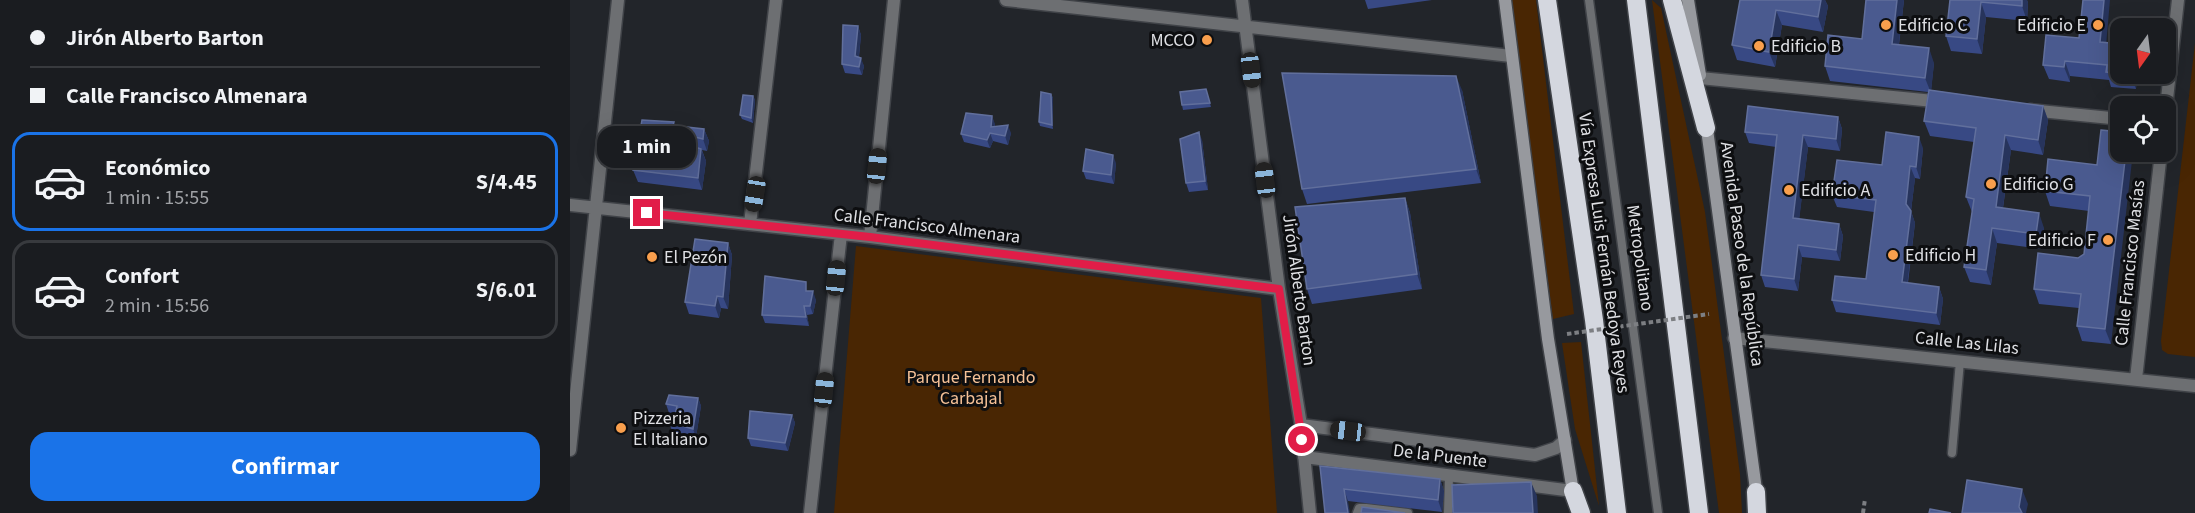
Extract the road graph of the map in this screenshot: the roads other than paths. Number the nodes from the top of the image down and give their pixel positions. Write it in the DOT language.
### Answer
graph roads {
  1 [pos="618,0"];
  2 [pos="776,0"];
  3 [pos="894,0"];
  4 [pos="1006,0"];
  5 [pos="1242,0"];
  6 [pos="1505,0"];
  7 [pos="1547,0"];
  8 [pos="1636,0"];
  9 [pos="1672,0"];
  10 [pos="1688,0"];
  11 [pos="2178,0"];
  12 [pos="1590,2"];
  13 [pos="1246,27"];
  14 [pos="1511,56"];
  15 [pos="1700,78"];
  16 [pos="2167,96"];
  17 [pos="1953,103"];
  18 [pos="2021,109"];
  19 [pos="2110,118"];
  20 [pos="1706,129"];
  21 [pos="2160,162"];
  22 [pos="570,205"];
  23 [pos="597,208"];
  24 [pos="750,224"];
  25 [pos="841,234"];
  26 [pos="870,237"];
  27 [pos="1279,289"];
  28 [pos="1734,338"];
  29 [pos="1960,361"];
  30 [pos="2136,379"];
  31 [pos="2195,386"];
  32 [pos="1301,425"];
  33 [pos="1565,440"];
  34 [pos="570,450"];
  35 [pos="1952,453"];
  36 [pos="1304,457"];
  37 [pos="1449,476"];
  38 [pos="1573,491"];
  39 [pos="1756,492"];
  40 [pos="810,513"];
  41 [pos="1310,513"];
  42 [pos="1357,513"];
  43 [pos="1408,513"];
  44 [pos="1448,513"];
  45 [pos="1575,513"];
  46 [pos="1581,513"];
  47 [pos="1617,513"];
  48 [pos="1658,513"];
  49 [pos="1699,513"];
  50 [pos="1758,513"];
  1 -- 23 [label="street"];
  2 -- 24 [label="street"];
  3 -- 26 [label="street"];
  4 -- 13 [label="street"];
  5 -- 13 [label="street, Jirón Alberto Barton"];
  6 -- 14 [label="main road"];
  7 -- 47 [label="highway, Vía Expresa Luis Fernán Bedoya Reyes"];
  8 -- 49 [label="highway"];
  9 -- 20 [label="highway"];
  10 -- 15 [label="main road, Avenida Paseo de la República"];
  11 -- 16 [label="street"];
  12 -- 48 [label="lane, Metropolitano"];
  13 -- 14 [label="street"];
  13 -- 27 [label="street, Jirón Alberto Barton"];
  14 -- 33 [label="main road"];
  15 -- 17 [label="street"];
  15 -- 20 [label="main road, Avenida Paseo de la República"];
  18 -- 19 [label="street"];
  20 -- 28 [label="main road, Avenida Paseo de la República"];
  21 -- 30 [label="street, Calle Francisco Masías"];
  22 -- 23 [label="street, Calle Francisco Almenara"];
  23 -- 24 [label="street, Calle Francisco Almenara"];
  23 -- 34 [label="street"];
  24 -- 25 [label="street, Calle Francisco Almenara"];
  25 -- 26 [label="street, Calle Francisco Almenara"];
  25 -- 40 [label="street"];
  26 -- 27 [label="street, Calle Francisco Almenara"];
  27 -- 32 [label="street, Jirón Alberto Barton"];
  28 -- 29 [label="street, Calle Las Lilas"];
  28 -- 39 [label="main road, Avenida Paseo de la República"];
  29 -- 30 [label="street, Calle Las Lilas"];
  29 -- 35 [label="lane"];
  30 -- 31 [label="street, Calle Las Lilas"];
  32 -- 33 [label="street, De la Puente"];
  32 -- 36 [label="street, Jirón Alberto Barton"];
  33 -- 38 [label="main road"];
  36 -- 37 [label="street, De la Puente"];
  36 -- 41 [label="street, Jirón Alberto Barton"];
  37 -- 38 [label="street, De la Puente"];
  37 -- 44 [label="lane"];
  38 -- 45 [label="main road"];
  38 -- 46 [label="highway"];
  39 -- 50 [label="highway"];
  42 -- 43 [label="lane"];
}
